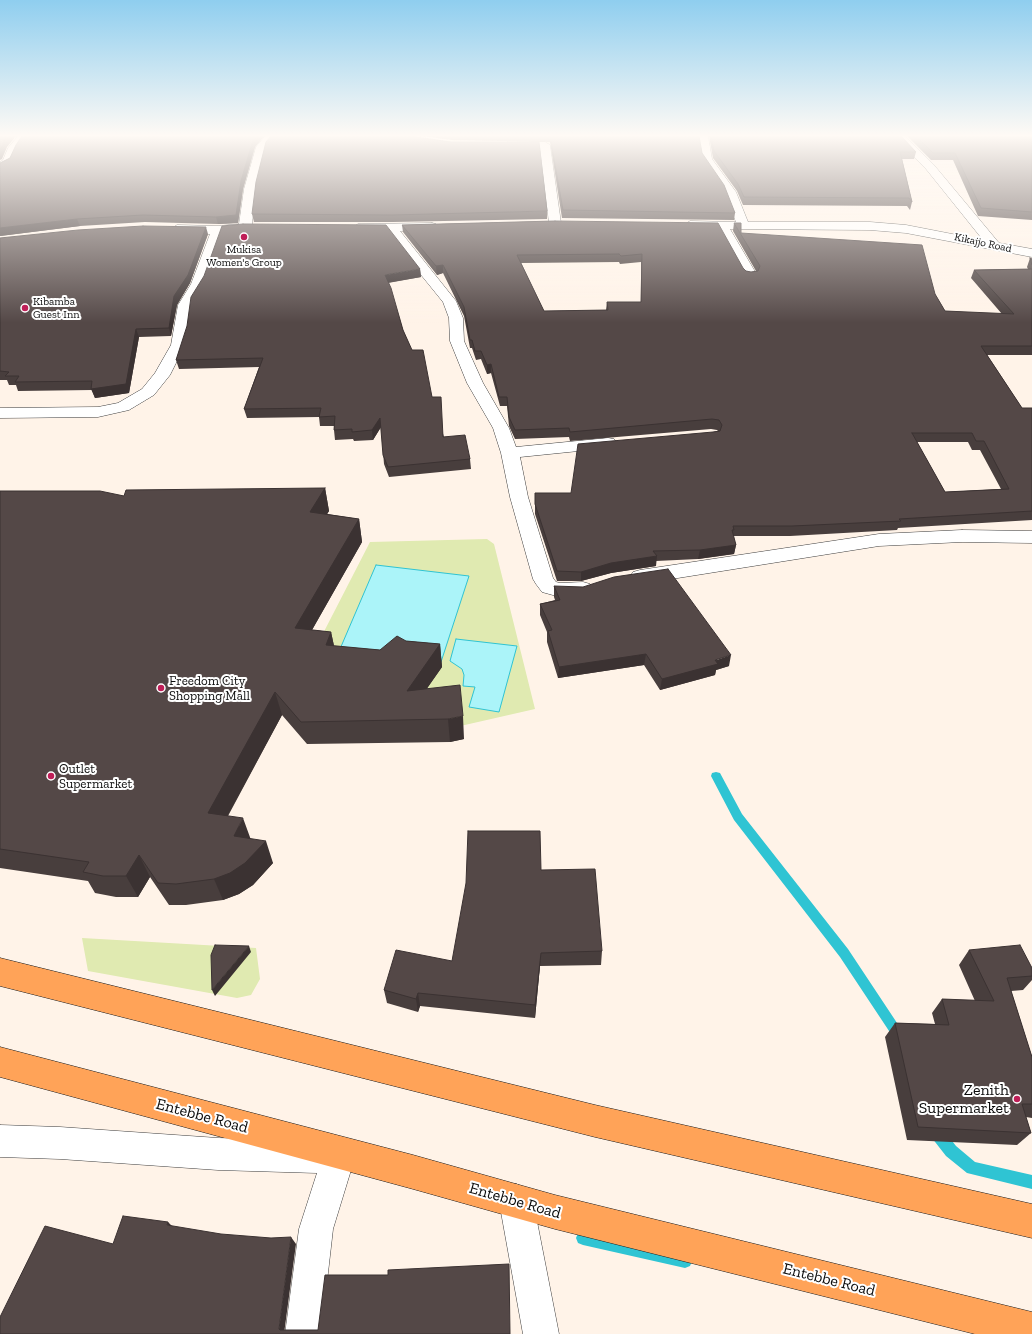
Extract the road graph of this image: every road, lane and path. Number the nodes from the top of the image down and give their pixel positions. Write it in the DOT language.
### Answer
graph roads {
  1 [pos="249,198"];
  2 [pos="552,198"];
  3 [pos="733,198"];
  4 [pos="956,198"];
  5 [pos="555,223"];
  6 [pos="570,223"];
  7 [pos="539,224"];
  8 [pos="674,224"];
  9 [pos="722,226"];
  10 [pos="744,226"];
  11 [pos="245,227"];
  12 [pos="446,227"];
  13 [pos="167,228"];
  14 [pos="261,228"];
  15 [pos="348,228"];
  16 [pos="393,228"];
  17 [pos="218,230"];
  18 [pos="995,246"];
  19 [pos="1032,253"];
  20 [pos="750,275"];
  21 [pos="0,413"];
  22 [pos="624,442"];
  23 [pos="510,453"];
  24 [pos="1032,537"];
  25 [pos="625,579"];
  26 [pos="604,584"];
  27 [pos="0,972"];
  28 [pos="0,1062"];
  29 [pos="0,1141"];
  30 [pos="340,1157"];
  31 [pos="413,1172"];
  32 [pos="516,1201"];
  33 [pos="1032,1221"];
  34 [pos="1032,1330"];
  35 [pos="302,1334"];
  36 [pos="541,1334"];
  1 -- 11 [label="street"];
  2 -- 5 [label="street"];
  3 -- 10 [label="street"];
  4 -- 18 [label="street"];
  5 -- 6 [label="street"];
  5 -- 7 [label="street"];
  8 -- 9 [label="street, Kikajjo Road"];
  9 -- 10 [label="street, Kikajjo Road"];
  9 -- 20 [label="street"];
  10 -- 18 [label="street, Kikajjo Road"];
  11 -- 14 [label="street"];
  11 -- 17 [label="street"];
  12 -- 16 [label="street"];
  13 -- 17 [label="street"];
  15 -- 16 [label="street"];
  16 -- 23 [label="street"];
  17 -- 21 [label="street"];
  18 -- 19 [label="street, Kikajjo Road"];
  22 -- 23 [label="street"];
  23 -- 26 [label="street"];
  24 -- 25 [label="street"];
  27 -- 33 [label="main road"];
  28 -- 31 [label="main road, Entebbe Road"];
  29 -- 30 [label="street"];
  30 -- 31 [label="street"];
  30 -- 35 [label="street"];
  31 -- 32 [label="main road, Entebbe Road"];
  32 -- 34 [label="main road, Entebbe Road"];
  32 -- 36 [label="street"];
}
